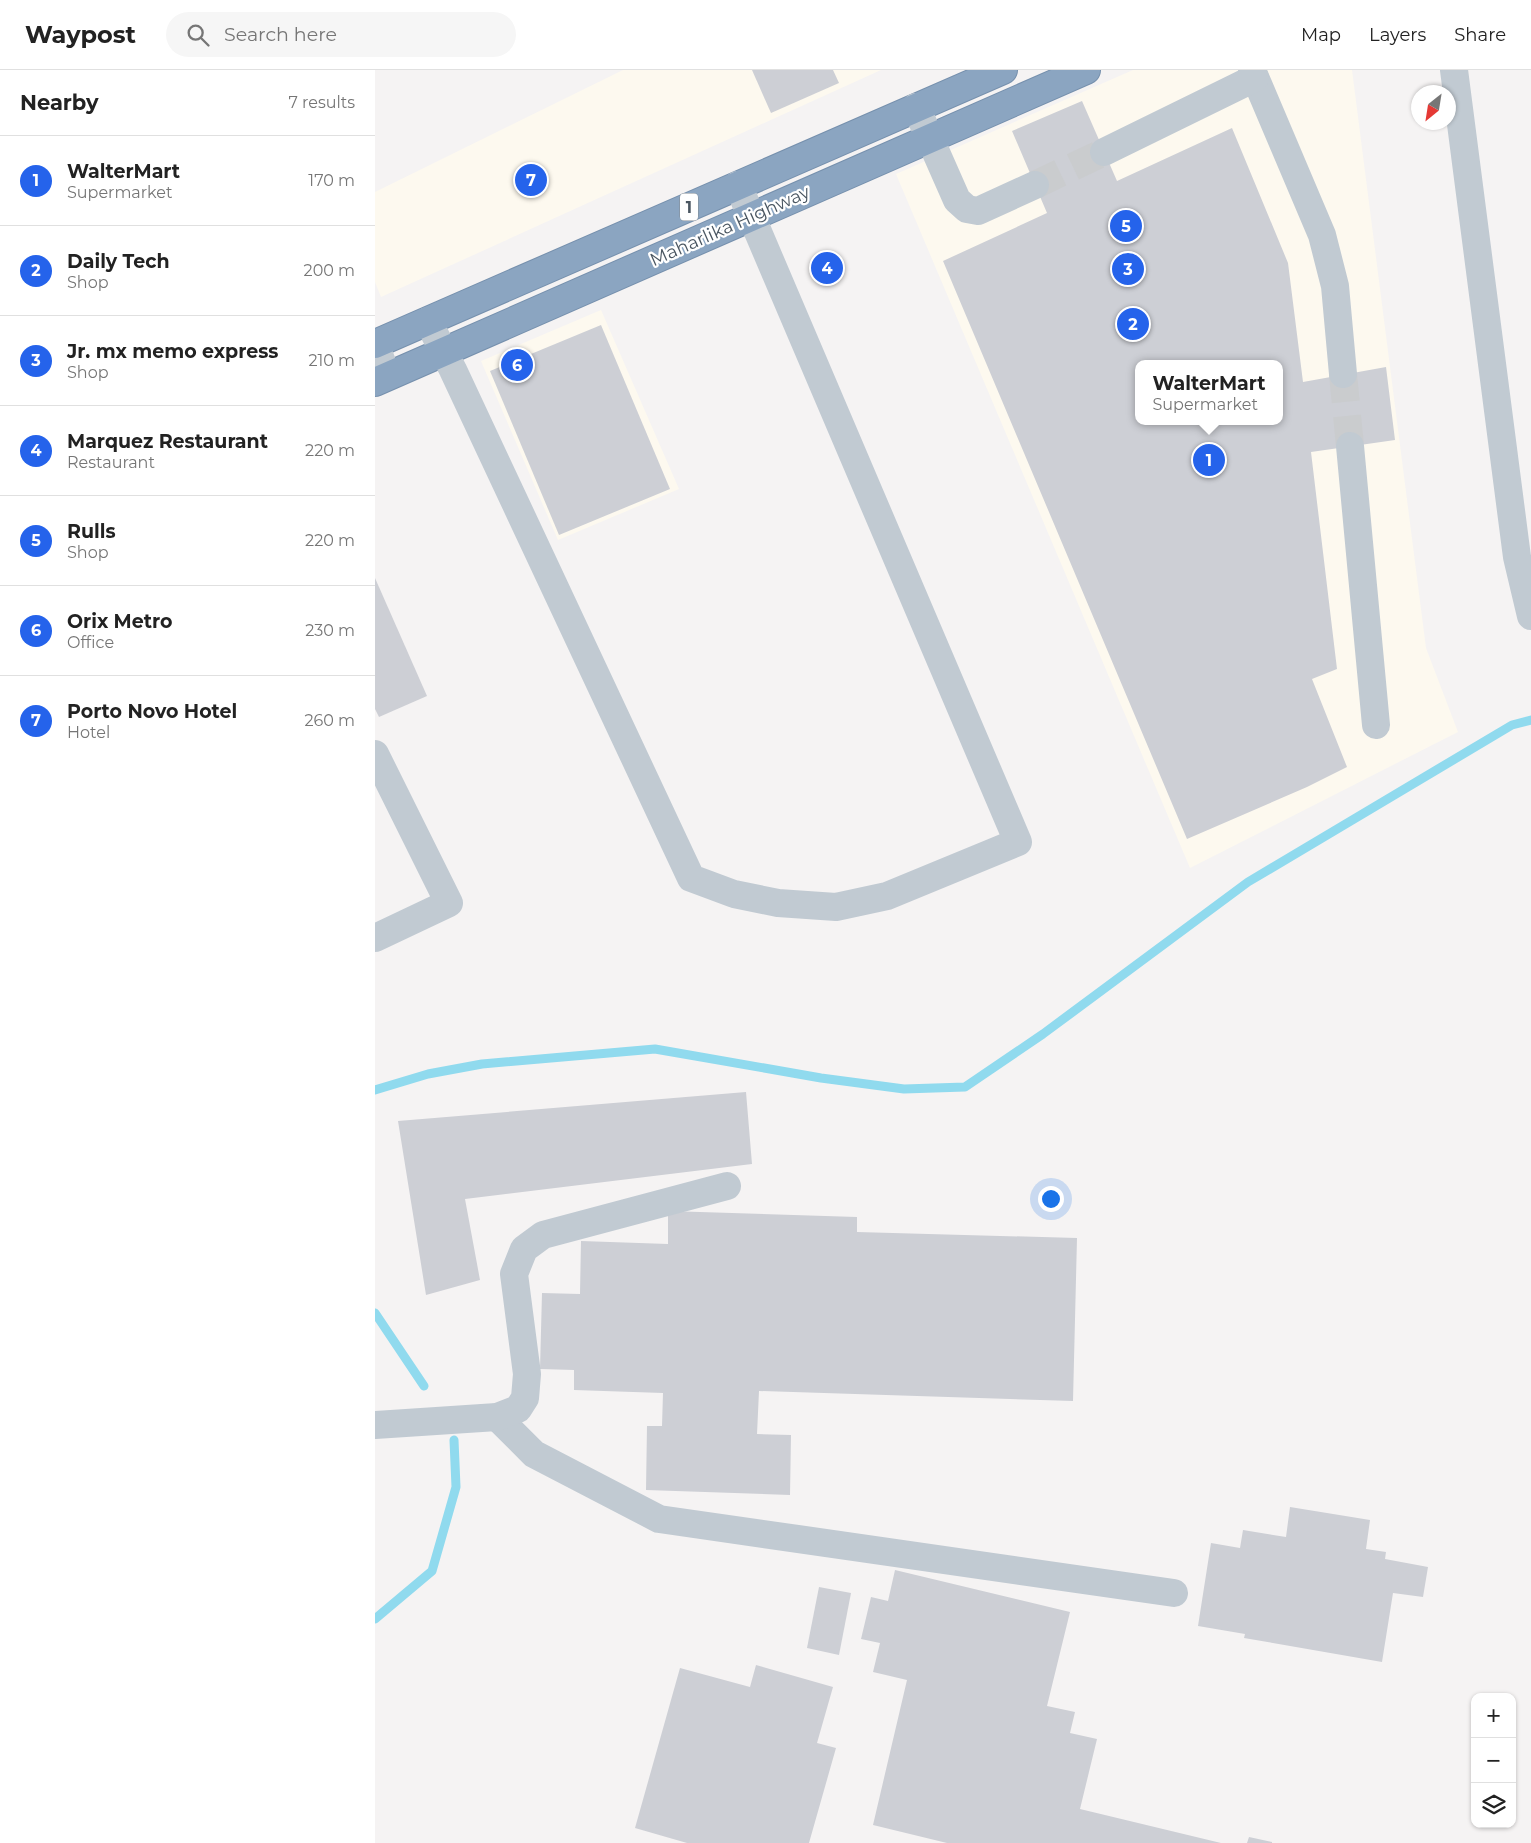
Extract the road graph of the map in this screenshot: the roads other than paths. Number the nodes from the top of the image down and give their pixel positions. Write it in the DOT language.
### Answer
graph roads {
  1 [pos="1003,70"];
  2 [pos="1086,70"];
  3 [pos="1455,71"];
  4 [pos="1254,74"];
  5 [pos="916,107"];
  6 [pos="929,140"];
  7 [pos="1104,152"];
  8 [pos="738,185"];
  9 [pos="1035,185"];
  10 [pos="753,216"];
  11 [pos="428,321"];
  12 [pos="375,344"];
  13 [pos="444,352"];
  14 [pos="1343,374"];
  15 [pos="381,379"];
  16 [pos="1350,446"];
  17 [pos="1524,556"];
  18 [pos="1531,616"];
  19 [pos="1376,725"];
  20 [pos="375,754"];
  21 [pos="375,938"];
  22 [pos="727,1186"];
  23 [pos="497,1417"];
  24 [pos="375,1424"];
  25 [pos="1174,1593"];
  1 -- 5 [label="highway, Maharlika Highway / 1"];
  2 -- 6 [label="highway, Maharlika Highway / 1"];
  3 -- 17 [label="street"];
  4 -- 7 [label="street"];
  4 -- 14 [label="street"];
  5 -- 6 [label="street"];
  5 -- 8 [label="highway, Maharlika Highway / 1"];
  6 -- 9 [label="street"];
  6 -- 10 [label="highway, Maharlika Highway / 1"];
  8 -- 10 [label="street"];
  8 -- 11 [label="highway, Maharlika Highway / 1"];
  10 -- 13 [label="highway, Maharlika Highway / 1"];
  10 -- 13 [label="street"];
  11 -- 12 [label="highway, Maharlika Highway / 1"];
  11 -- 13 [label="street"];
  12 -- 15 [label="street"];
  13 -- 15 [label="highway, Maharlika Highway / 1"];
  16 -- 19 [label="street"];
  17 -- 18 [label="street"];
  20 -- 21 [label="street"];
  22 -- 23 [label="street"];
  23 -- 24 [label="street"];
  23 -- 25 [label="street"];
}
